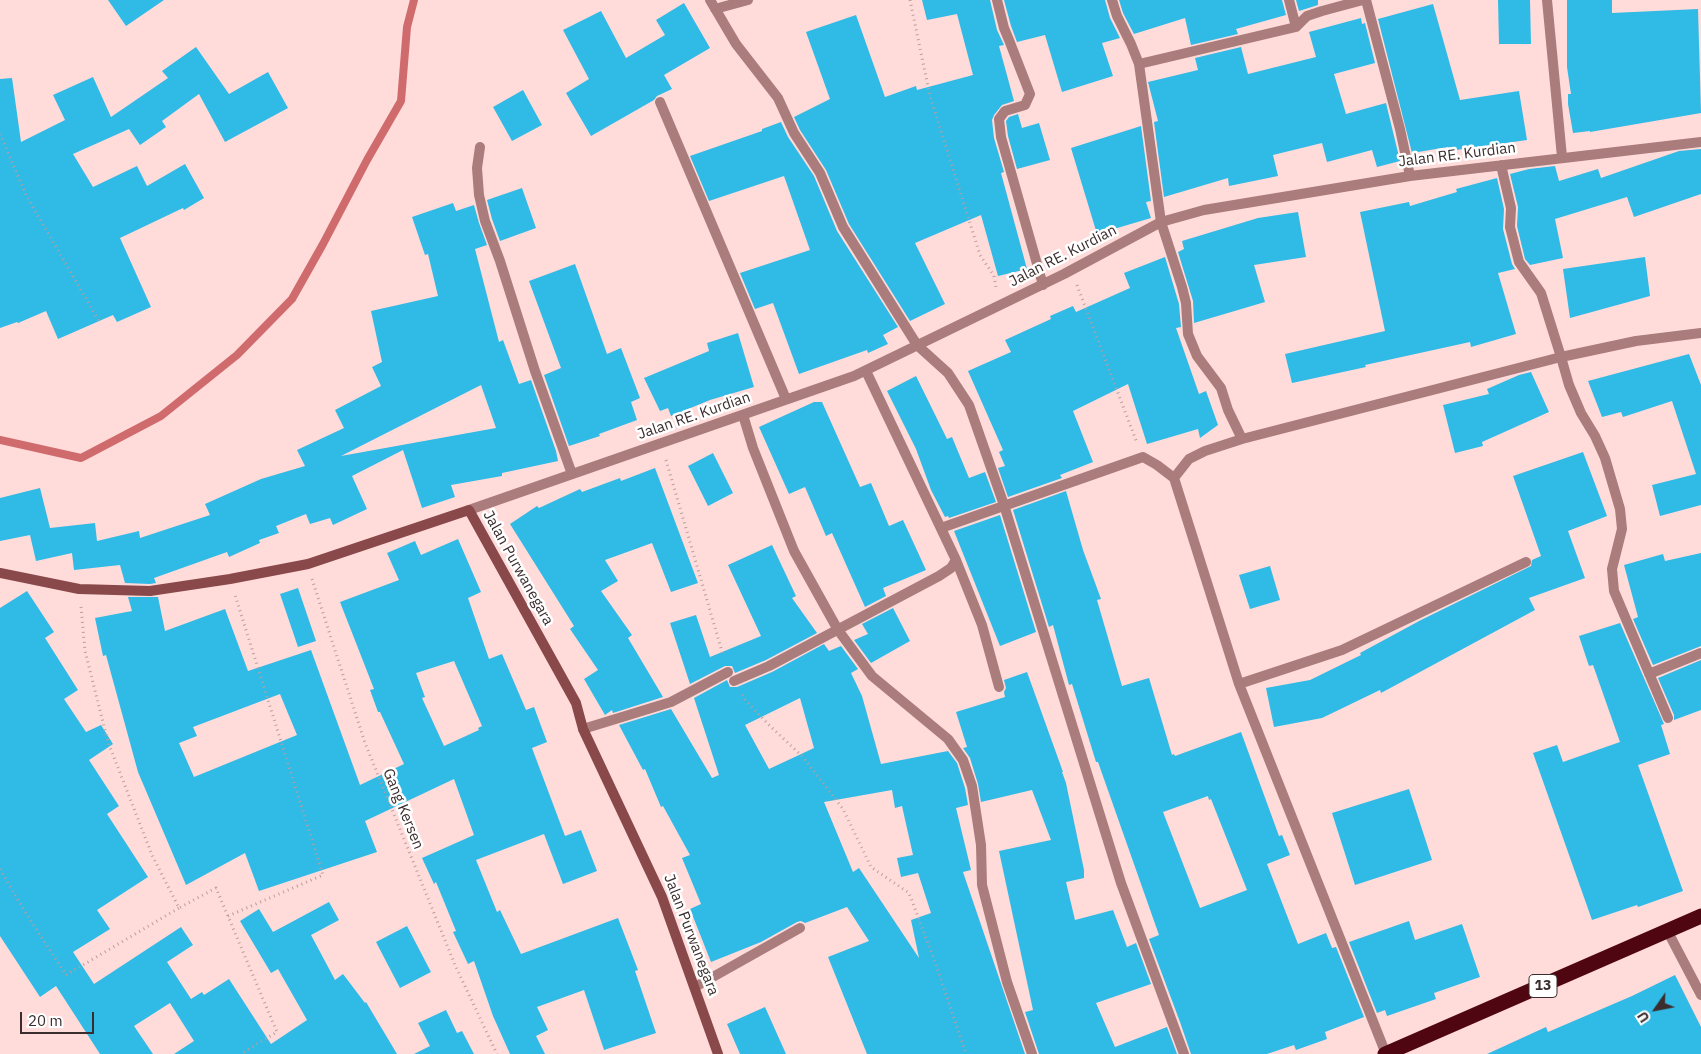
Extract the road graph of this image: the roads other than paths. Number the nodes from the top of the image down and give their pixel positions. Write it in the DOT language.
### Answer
graph roads {
  1 [pos="748,0"];
  2 [pos="997,0"];
  3 [pos="1112,0"];
  4 [pos="1289,0"];
  5 [pos="1364,0"];
  6 [pos="1547,0"];
  7 [pos="713,4"];
  8 [pos="1296,27"];
  9 [pos="1139,64"];
  10 [pos="660,102"];
  11 [pos="1701,142"];
  12 [pos="480,146"];
  13 [pos="1562,157"];
  14 [pos="1501,165"];
  15 [pos="1410,176"];
  16 [pos="1161,222"];
  17 [pos="1043,284"];
  18 [pos="1701,333"];
  19 [pos="917,345"];
  20 [pos="1561,357"];
  21 [pos="866,371"];
  22 [pos="786,399"];
  23 [pos="743,414"];
  24 [pos="1242,439"];
  25 [pos="572,474"];
  26 [pos="1174,478"];
  27 [pos="1004,505"];
  28 [pos="469,510"];
  29 [pos="942,528"];
  30 [pos="956,560"];
  31 [pos="1526,562"];
  32 [pos="0,573"];
  33 [pos="838,630"];
  34 [pos="1701,653"];
  35 [pos="728,672"];
  36 [pos="1649,674"];
  37 [pos="734,681"];
  38 [pos="1239,684"];
  39 [pos="998,687"];
  40 [pos="1668,718"];
  41 [pos="583,729"];
  42 [pos="1701,916"];
  43 [pos="800,928"];
  44 [pos="1668,932"];
  45 [pos="695,987"];
  46 [pos="1701,995"];
  47 [pos="718,1054"];
  48 [pos="1032,1054"];
  49 [pos="1184,1054"];
  50 [pos="1385,1054"];
  1 -- 7 [label="street"];
  2 -- 17 [label="street"];
  3 -- 9 [label="street"];
  4 -- 8 [label="street"];
  5 -- 8 [label="street"];
  5 -- 15 [label="street"];
  6 -- 13 [label="street"];
  7 -- 19 [label="street"];
  8 -- 9 [label="street"];
  9 -- 16 [label="street"];
  10 -- 22 [label="street"];
  11 -- 13 [label="street, Jalan RE. Kurdian"];
  12 -- 25 [label="street"];
  13 -- 14 [label="street, Jalan RE. Kurdian"];
  14 -- 15 [label="street, Jalan RE. Kurdian"];
  14 -- 20 [label="street"];
  15 -- 16 [label="street, Jalan RE. Kurdian"];
  16 -- 17 [label="street, Jalan RE. Kurdian"];
  16 -- 24 [label="street"];
  17 -- 19 [label="street, Jalan RE. Kurdian"];
  18 -- 20 [label="street"];
  19 -- 21 [label="street, Jalan RE. Kurdian"];
  19 -- 27 [label="street"];
  20 -- 24 [label="street"];
  20 -- 36 [label="street"];
  21 -- 22 [label="street, Jalan RE. Kurdian"];
  21 -- 29 [label="street"];
  22 -- 23 [label="street, Jalan RE. Kurdian"];
  23 -- 25 [label="street, Jalan RE. Kurdian"];
  23 -- 33 [label="street"];
  24 -- 26 [label="street"];
  25 -- 28 [label="street, Jalan RE. Kurdian"];
  26 -- 27 [label="street"];
  26 -- 38 [label="street"];
  27 -- 29 [label="street"];
  27 -- 49 [label="street"];
  28 -- 32 [label="street, Jalan Purwanegara"];
  28 -- 41 [label="street, Jalan Purwanegara"];
  29 -- 30 [label="street"];
  30 -- 33 [label="street"];
  30 -- 39 [label="street"];
  31 -- 38 [label="street"];
  33 -- 37 [label="street"];
  33 -- 48 [label="street"];
  34 -- 36 [label="street"];
  35 -- 41 [label="street"];
  36 -- 40 [label="street"];
  38 -- 50 [label="street"];
  41 -- 45 [label="street, Jalan Purwanegara"];
  42 -- 44 [label="highway, 13"];
  43 -- 45 [label="street"];
  44 -- 46 [label="street"];
  44 -- 50 [label="highway, 13"];
  45 -- 47 [label="street, Jalan Purwanegara"];
}
